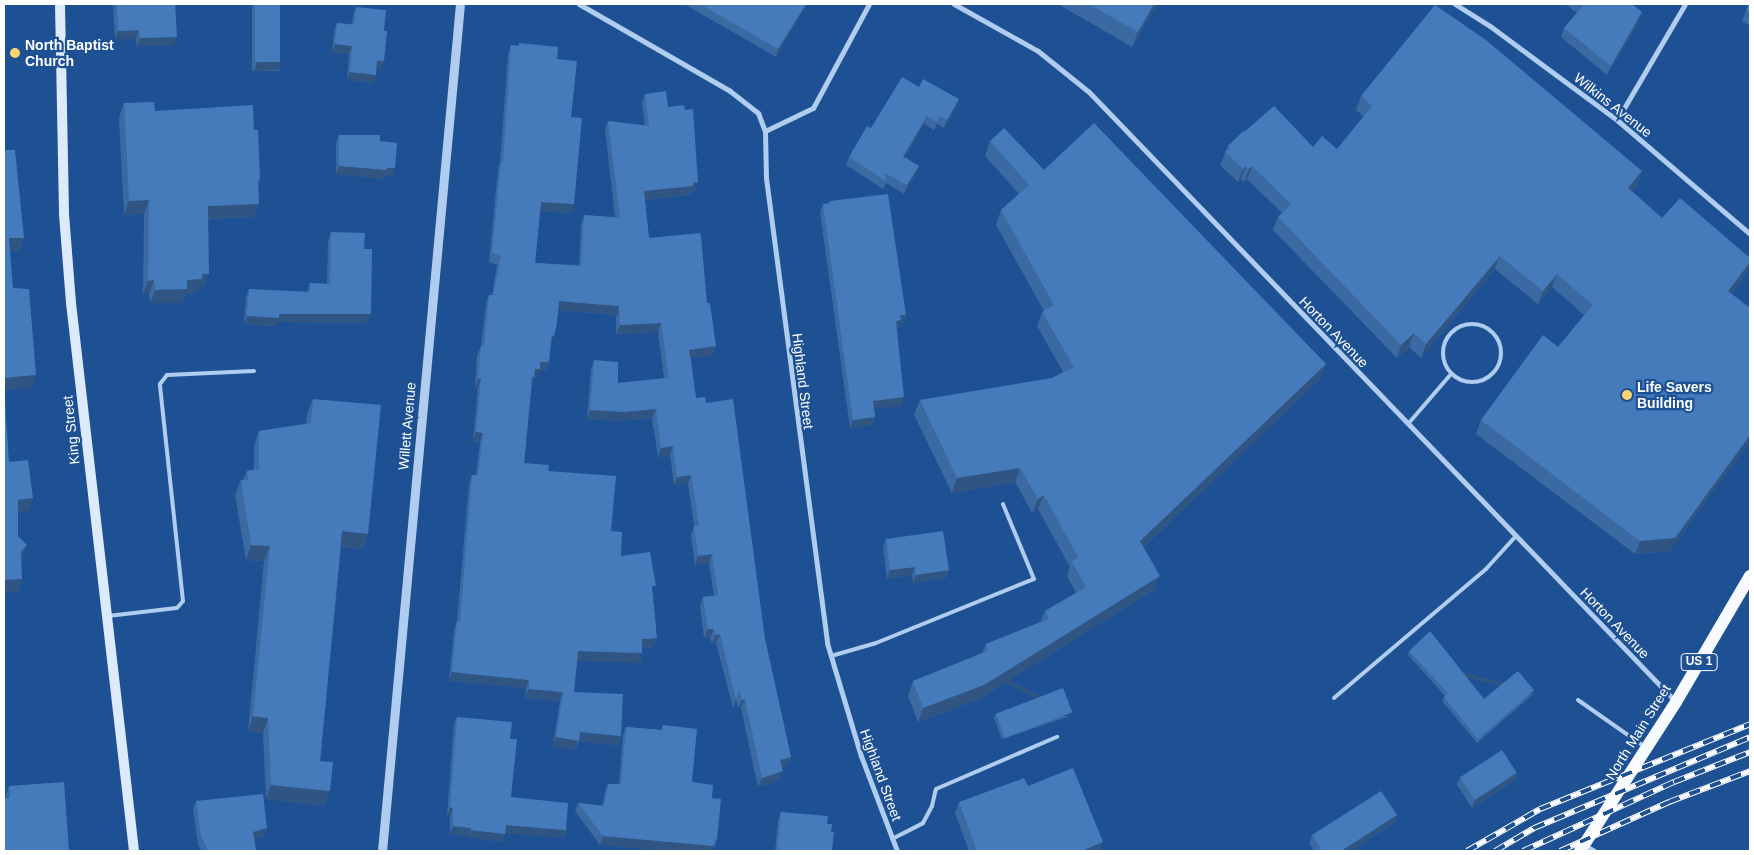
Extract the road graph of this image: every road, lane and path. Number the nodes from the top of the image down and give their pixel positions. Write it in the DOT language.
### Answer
graph roads {
  1 [pos="60,4"];
  2 [pos="460,4"];
  3 [pos="578,4"];
  4 [pos="869,4"];
  5 [pos="954,4"];
  6 [pos="1455,4"];
  7 [pos="1685,4"];
  8 [pos="1617,120"];
  9 [pos="764,131"];
  10 [pos="1750,234"];
  11 [pos="1445,329"];
  12 [pos="1450,334"];
  13 [pos="254,371"];
  14 [pos="1451,374"];
  15 [pos="1408,424"];
  16 [pos="1003,504"];
  17 [pos="1516,536"];
  18 [pos="1750,576"];
  19 [pos="106,616"];
  20 [pos="831,656"];
  21 [pos="1334,698"];
  22 [pos="1578,700"];
  23 [pos="1676,702"];
  24 [pos="1056,737"];
  25 [pos="1647,748"];
  26 [pos="892,839"];
  27 [pos="1582,848"];
  28 [pos="134,851"];
  29 [pos="382,851"];
  30 [pos="897,851"];
  31 [pos="1595,851"];
  1 -- 19 [label="main road, King Street"];
  2 -- 29 [label="street, Willett Avenue"];
  3 -- 9 [label="street, Highland Street"];
  4 -- 9 [label="street"];
  5 -- 15 [label="street, Horton Avenue"];
  6 -- 8 [label="street, Wilkins Avenue"];
  7 -- 8 [label="street"];
  8 -- 10 [label="street, Wilkins Avenue"];
  9 -- 20 [label="street, Highland Street"];
  11 -- 12 [label="lane"];
  12 -- 14 [label="lane"];
  12 -- 14 [label="lane"];
  13 -- 19 [label="lane"];
  14 -- 15 [label="lane"];
  15 -- 17 [label="street, Horton Avenue"];
  16 -- 20 [label="lane"];
  17 -- 21 [label="lane"];
  17 -- 23 [label="street, Horton Avenue"];
  18 -- 23 [label="main road, North Main Street / US 1"];
  19 -- 28 [label="main road, King Street"];
  20 -- 26 [label="street, Highland Street"];
  22 -- 25 [label="lane"];
  23 -- 25 [label="main road, North Main Street / US 1"];
  24 -- 26 [label="lane"];
  25 -- 27 [label="main road, North Main Street / US 1"];
  26 -- 30 [label="street, Highland Street"];
  27 -- 31 [label="lane"];
}
